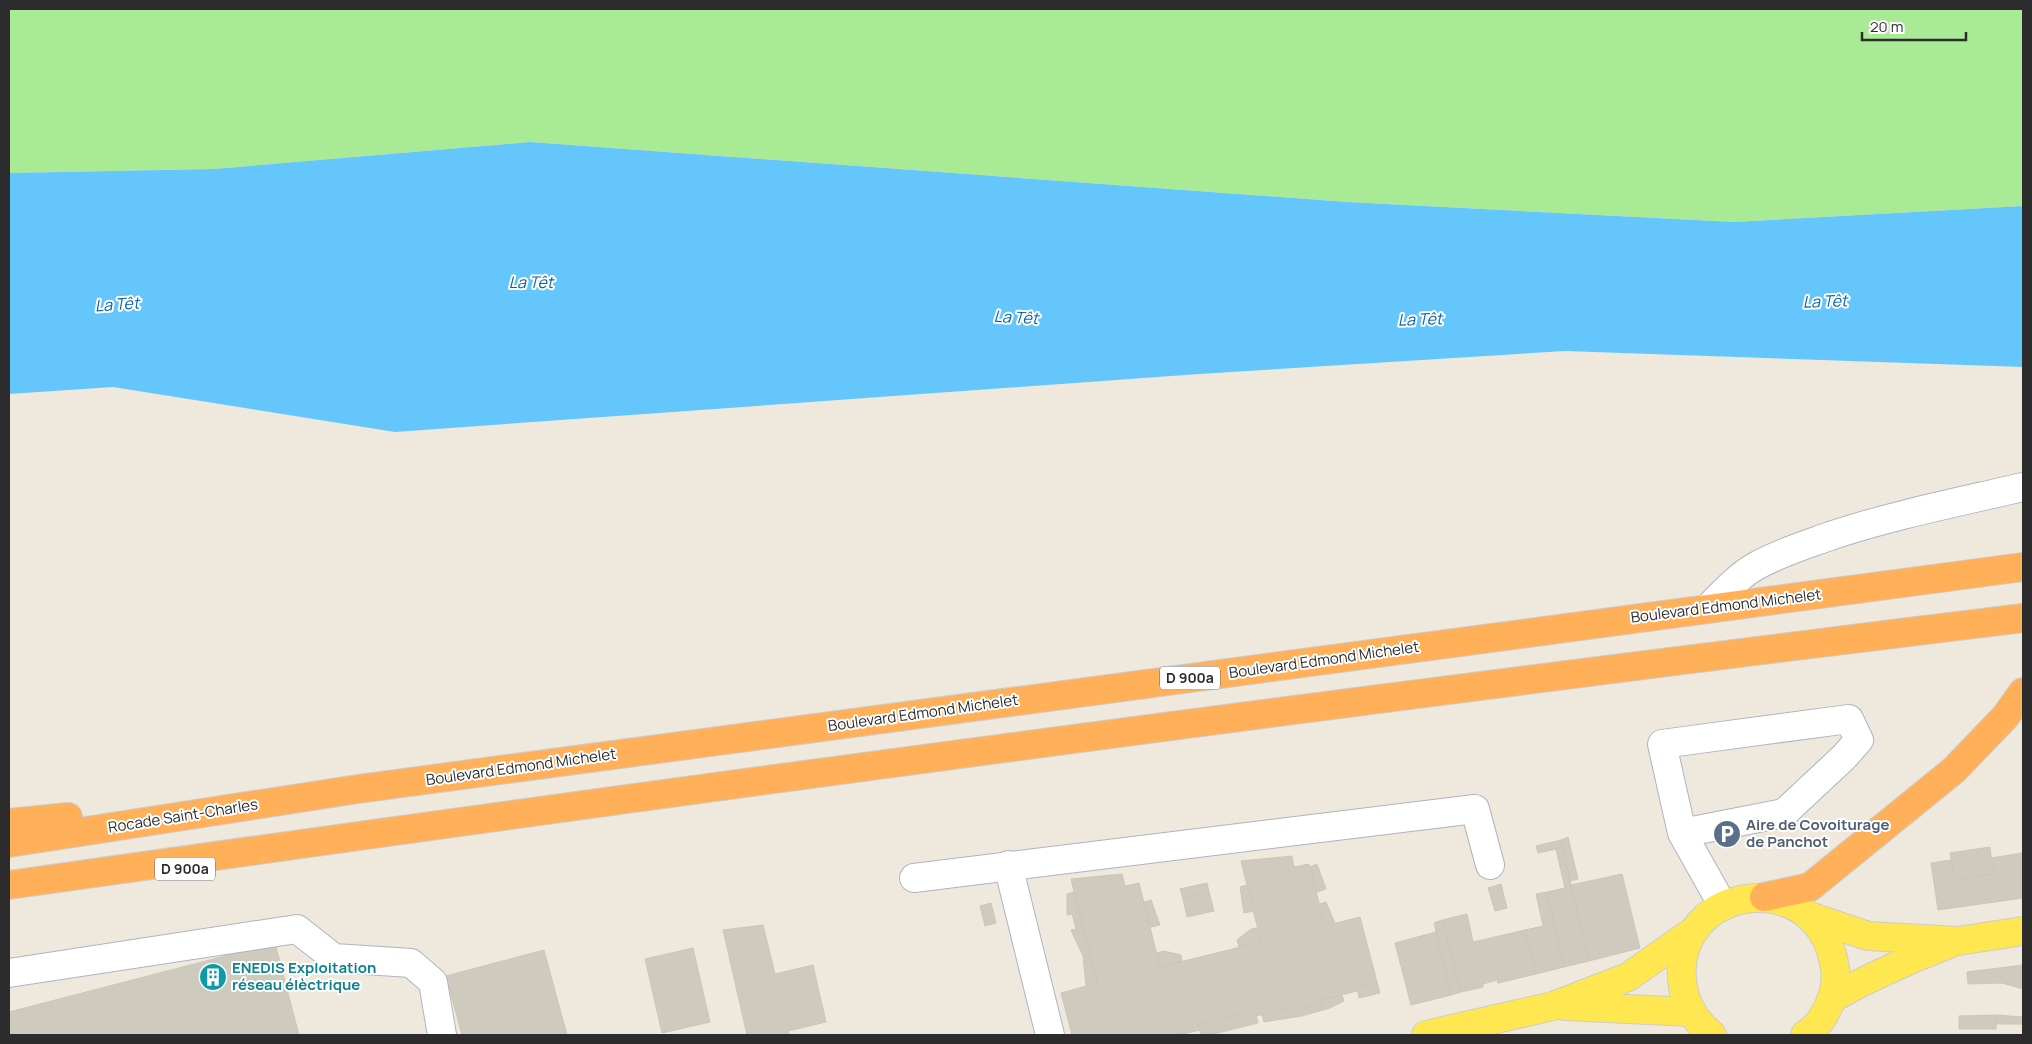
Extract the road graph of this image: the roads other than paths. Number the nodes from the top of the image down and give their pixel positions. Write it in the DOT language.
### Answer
graph roads {
  1 [pos="2023,487"];
  2 [pos="2023,568"];
  3 [pos="1707,609"];
  4 [pos="2023,618"];
  5 [pos="2023,692"];
  6 [pos="358,789"];
  7 [pos="9,823"];
  8 [pos="1682,833"];
  9 [pos="360,835"];
  10 [pos="9,843"];
  11 [pos="1008,865"];
  12 [pos="1490,865"];
  13 [pos="914,878"];
  14 [pos="9,885"];
  15 [pos="1764,897"];
  16 [pos="9,902"];
  17 [pos="1723,906"];
  18 [pos="1809,916"];
  19 [pos="1695,930"];
  20 [pos="2023,931"];
  21 [pos="1958,941"];
  22 [pos="9,973"];
  23 [pos="1832,998"];
  24 [pos="1553,1006"];
  25 [pos="1690,1012"];
  26 [pos="442,1035"];
  27 [pos="1050,1035"];
  28 [pos="1426,1035"];
  29 [pos="1712,1035"];
  30 [pos="1805,1035"];
  1 -- 3 [label="lane"];
  2 -- 3 [label="highway, Boulevard Edmond Michelet / D 900a"];
  3 -- 6 [label="highway, Boulevard Edmond Michelet / D 900a"];
  4 -- 9 [label="highway, D 900a"];
  5 -- 15 [label="highway"];
  6 -- 7 [label="highway, D 900a"];
  6 -- 10 [label="highway, Rocade Saint-Charles / D 900a"];
  8 -- 8 [label="lane"];
  8 -- 17 [label="lane"];
  9 -- 14 [label="highway, D 900a"];
  9 -- 16 [label="highway, D 900a"];
  11 -- 12 [label="lane"];
  11 -- 13 [label="lane"];
  11 -- 27 [label="lane"];
  15 -- 17 [label="main road"];
  15 -- 18 [label="main road"];
  17 -- 19 [label="main road"];
  18 -- 21 [label="main road"];
  18 -- 23 [label="main road"];
  19 -- 24 [label="main road"];
  19 -- 25 [label="main road"];
  20 -- 21 [label="main road"];
  21 -- 23 [label="main road"];
  22 -- 26 [label="lane"];
  23 -- 30 [label="main road"];
  24 -- 25 [label="main road"];
  24 -- 28 [label="main road"];
  25 -- 29 [label="main road"];
}
